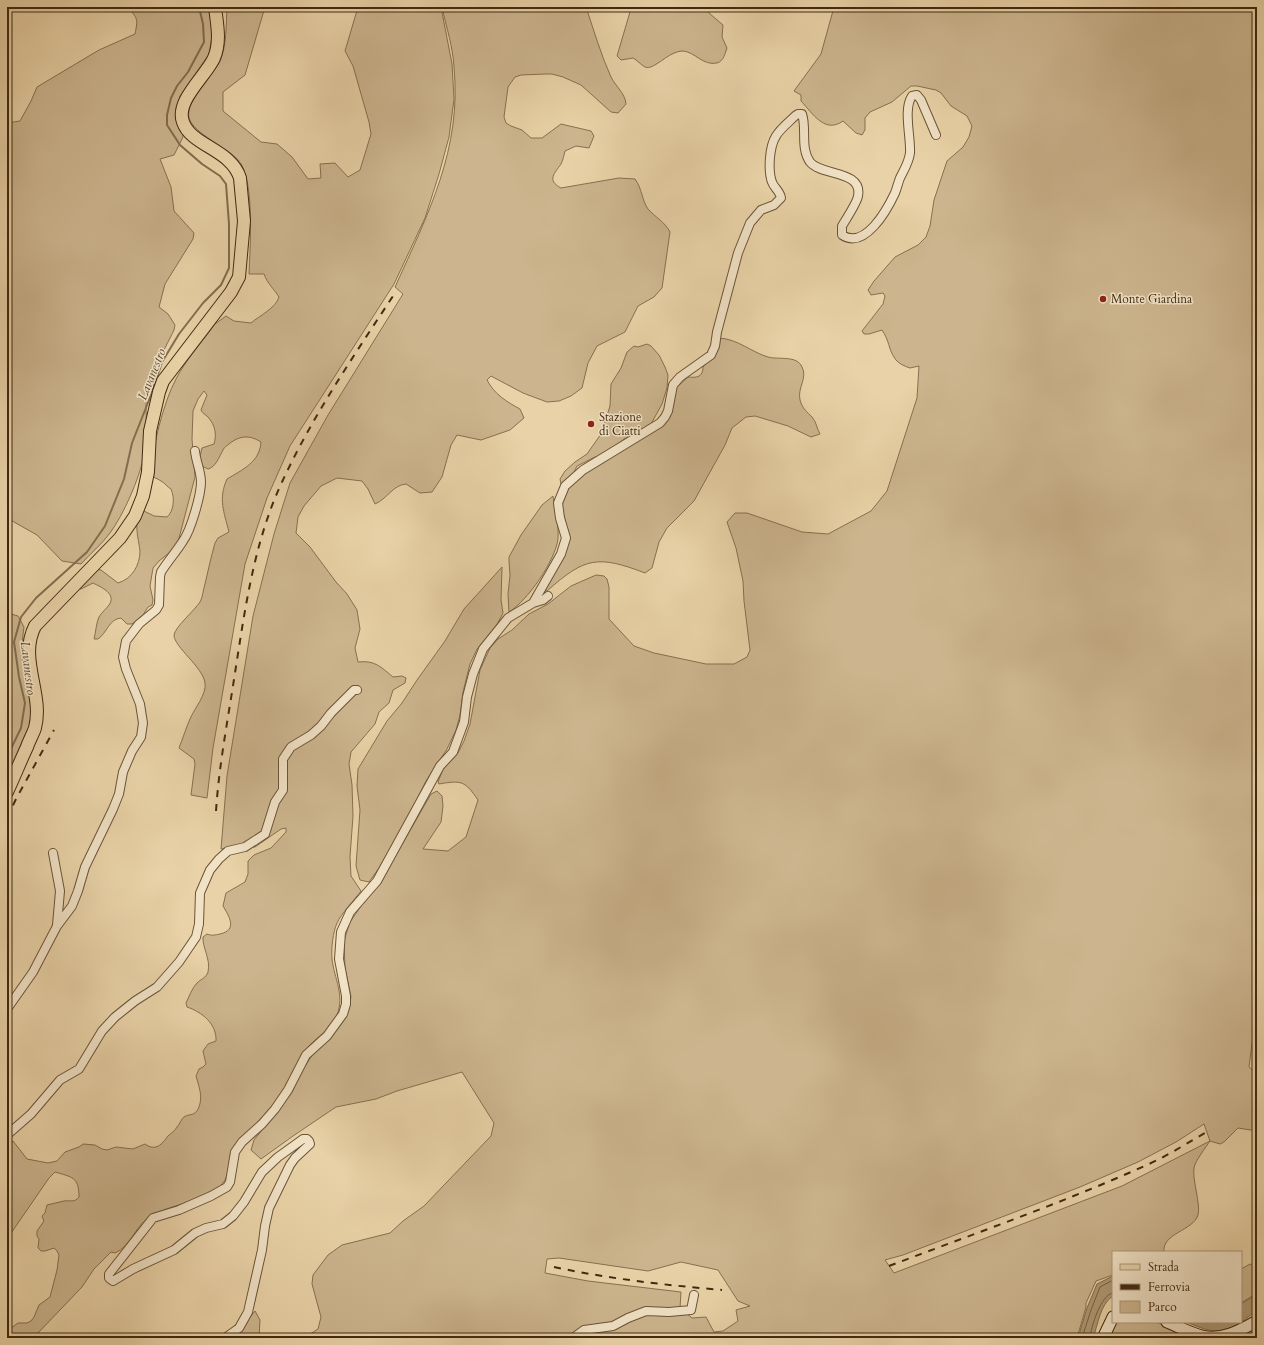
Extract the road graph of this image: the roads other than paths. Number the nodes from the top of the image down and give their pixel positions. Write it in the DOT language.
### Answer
graph roads {
  1 [pos="215,7"];
  2 [pos="936,135"];
  3 [pos="195,451"];
  4 [pos="548,596"];
  5 [pos="533,603"];
  6 [pos="357,690"];
  7 [pos="7,792"];
  8 [pos="53,853"];
  9 [pos="57,926"];
  10 [pos="7,1009"];
  11 [pos="7,1135"];
  12 [pos="694,1295"];
  13 [pos="1112,1318"];
  14 [pos="1257,1320"];
  15 [pos="1170,1323"];
  16 [pos="224,1338"];
  17 [pos="573,1338"];
  18 [pos="1103,1338"];
  1 -- 7 [label="main road"];
  2 -- 5 [label="street"];
  3 -- 9 [label="street"];
  4 -- 5 [label="street"];
  5 -- 16 [label="street"];
  6 -- 11 [label="street"];
  8 -- 9 [label="street"];
  9 -- 10 [label="street"];
  12 -- 17 [label="street"];
  13 -- 18 [label="main road"];
  14 -- 15 [label="main road"];
}
